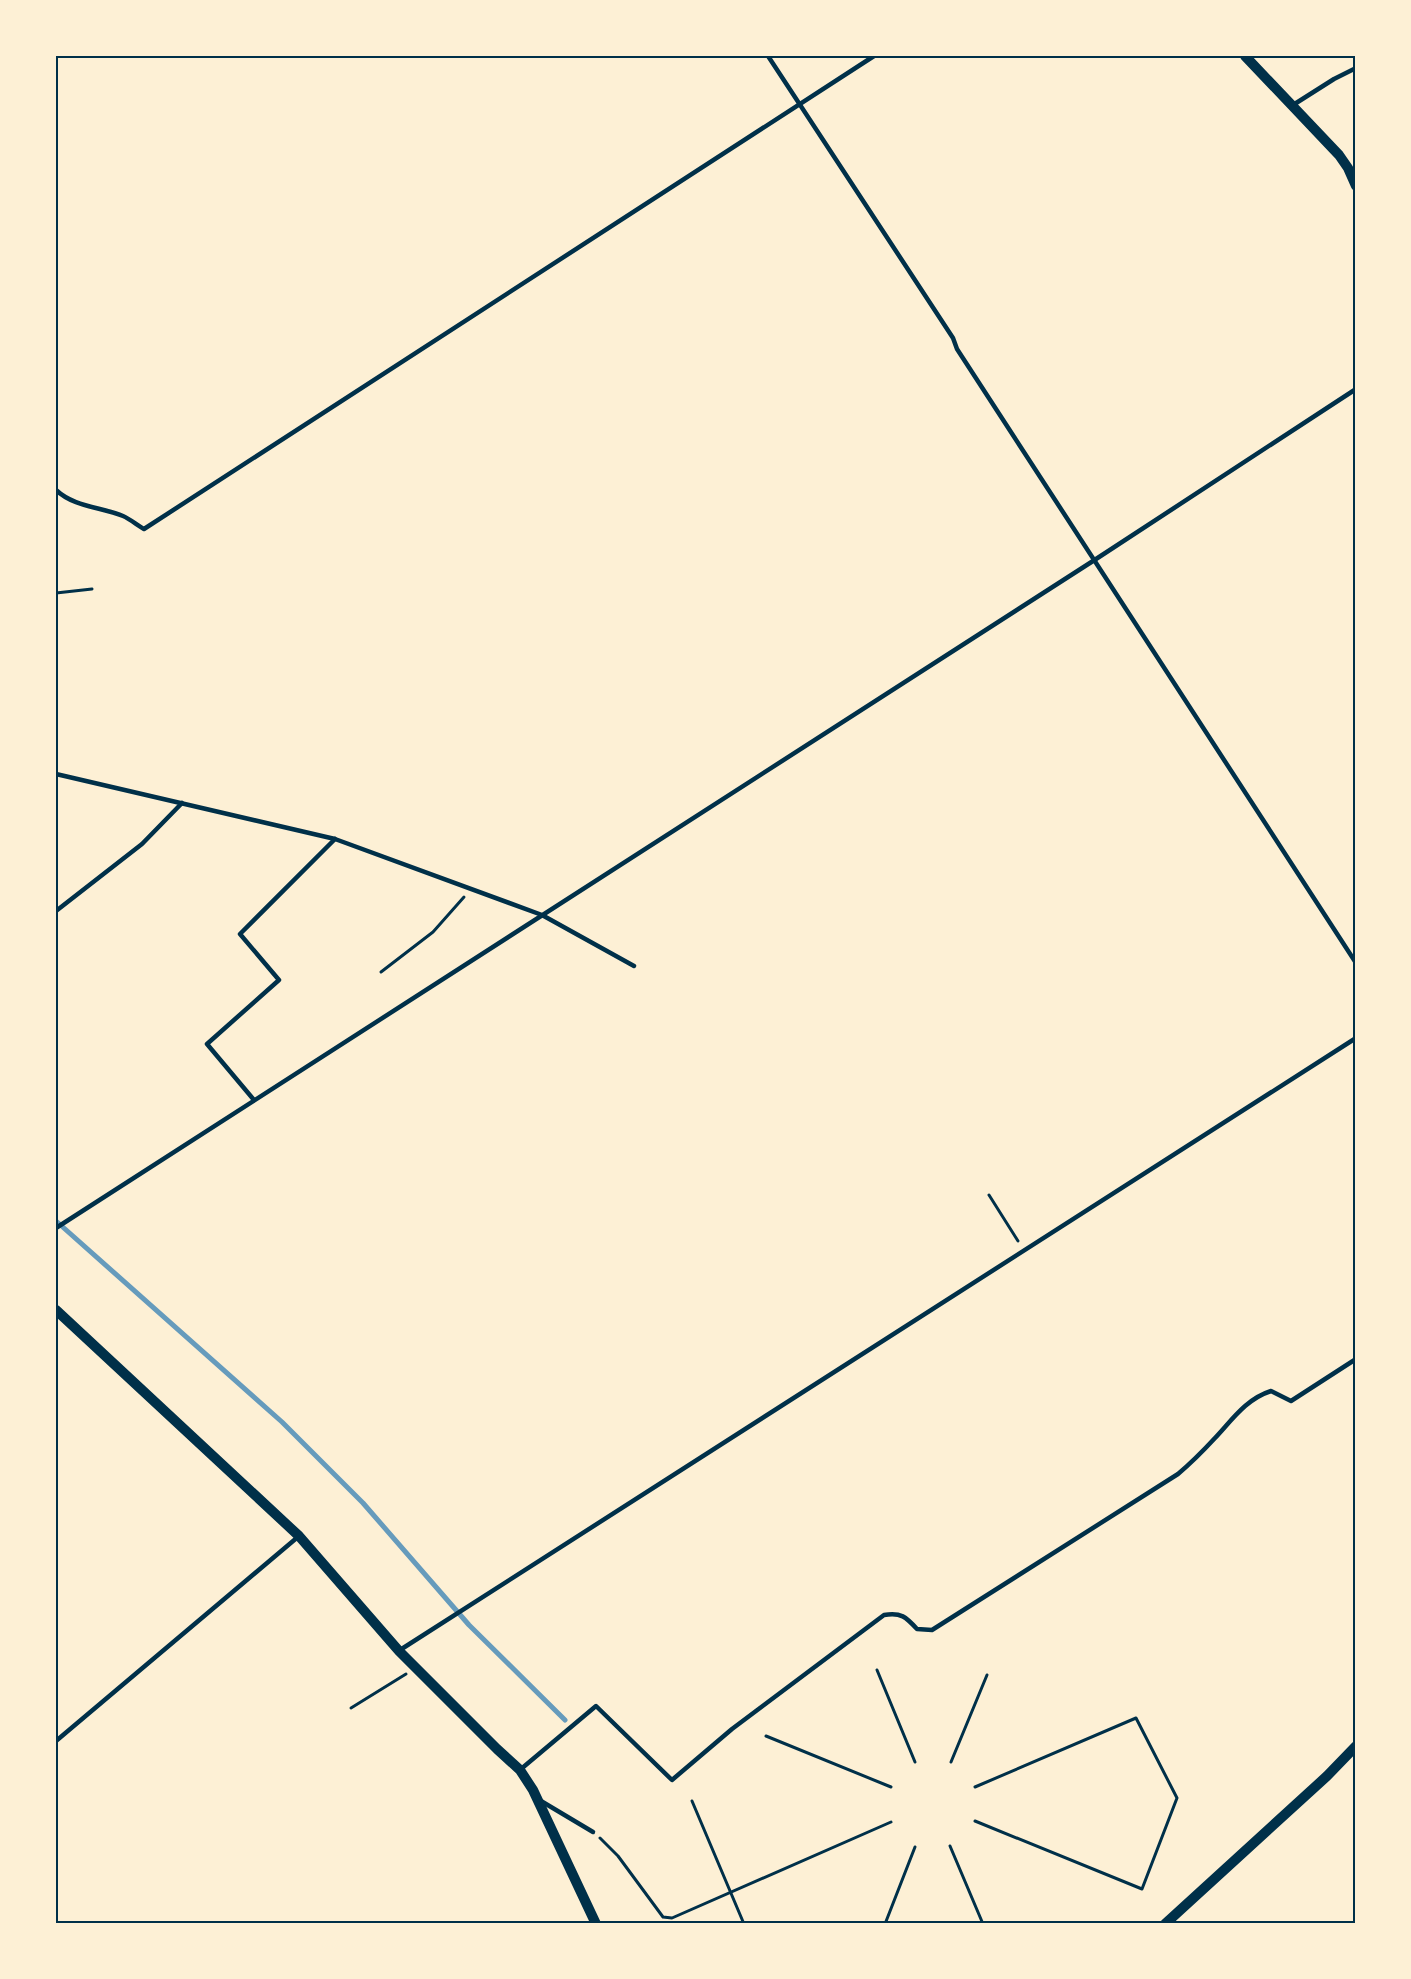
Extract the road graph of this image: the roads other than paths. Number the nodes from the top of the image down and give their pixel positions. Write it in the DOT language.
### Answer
graph roads {
  1 [pos="768,56"];
  2 [pos="873,56"];
  3 [pos="1245,56"];
  4 [pos="1356,68"];
  5 [pos="799,104"];
  6 [pos="1293,105"];
  7 [pos="1356,186"];
  8 [pos="1356,389"];
  9 [pos="56,490"];
  10 [pos="1094,561"];
  11 [pos="56,774"];
  12 [pos="182,803"];
  13 [pos="335,839"];
  14 [pos="56,911"];
  15 [pos="1356,911"];
  16 [pos="542,915"];
  17 [pos="1356,917"];
  18 [pos="1356,963"];
  19 [pos="634,966"];
  20 [pos="1356,1038"];
  21 [pos="254,1100"];
  22 [pos="56,1228"];
  23 [pos="56,1310"];
  24 [pos="1356,1359"];
  25 [pos="299,1536"];
  26 [pos="399,1651"];
  27 [pos="56,1741"];
  28 [pos="1356,1746"];
  29 [pos="520,1770"];
  30 [pos="537,1799"];
  31 [pos="593,1832"];
  32 [pos="596,1923"];
  33 [pos="1165,1923"];
  1 -- 5 [label="lane"];
  2 -- 5 [label="lane"];
  3 -- 6 [label="street"];
  4 -- 6 [label="lane"];
  5 -- 9 [label="lane"];
  5 -- 10 [label="lane"];
  6 -- 7 [label="street"];
  8 -- 10 [label="lane"];
  10 -- 16 [label="lane"];
  10 -- 18 [label="lane"];
  11 -- 12 [label="lane"];
  12 -- 13 [label="lane"];
  12 -- 14 [label="lane"];
  13 -- 16 [label="lane"];
  13 -- 21 [label="lane"];
  15 -- 17 [label="lane"];
  16 -- 19 [label="lane"];
  16 -- 21 [label="lane"];
  20 -- 26 [label="lane"];
  21 -- 22 [label="lane"];
  23 -- 25 [label="street"];
  24 -- 29 [label="lane"];
  25 -- 26 [label="street"];
  25 -- 27 [label="lane"];
  26 -- 29 [label="street"];
  28 -- 33 [label="street"];
  29 -- 30 [label="street"];
  30 -- 31 [label="lane"];
  30 -- 32 [label="street"];
}
